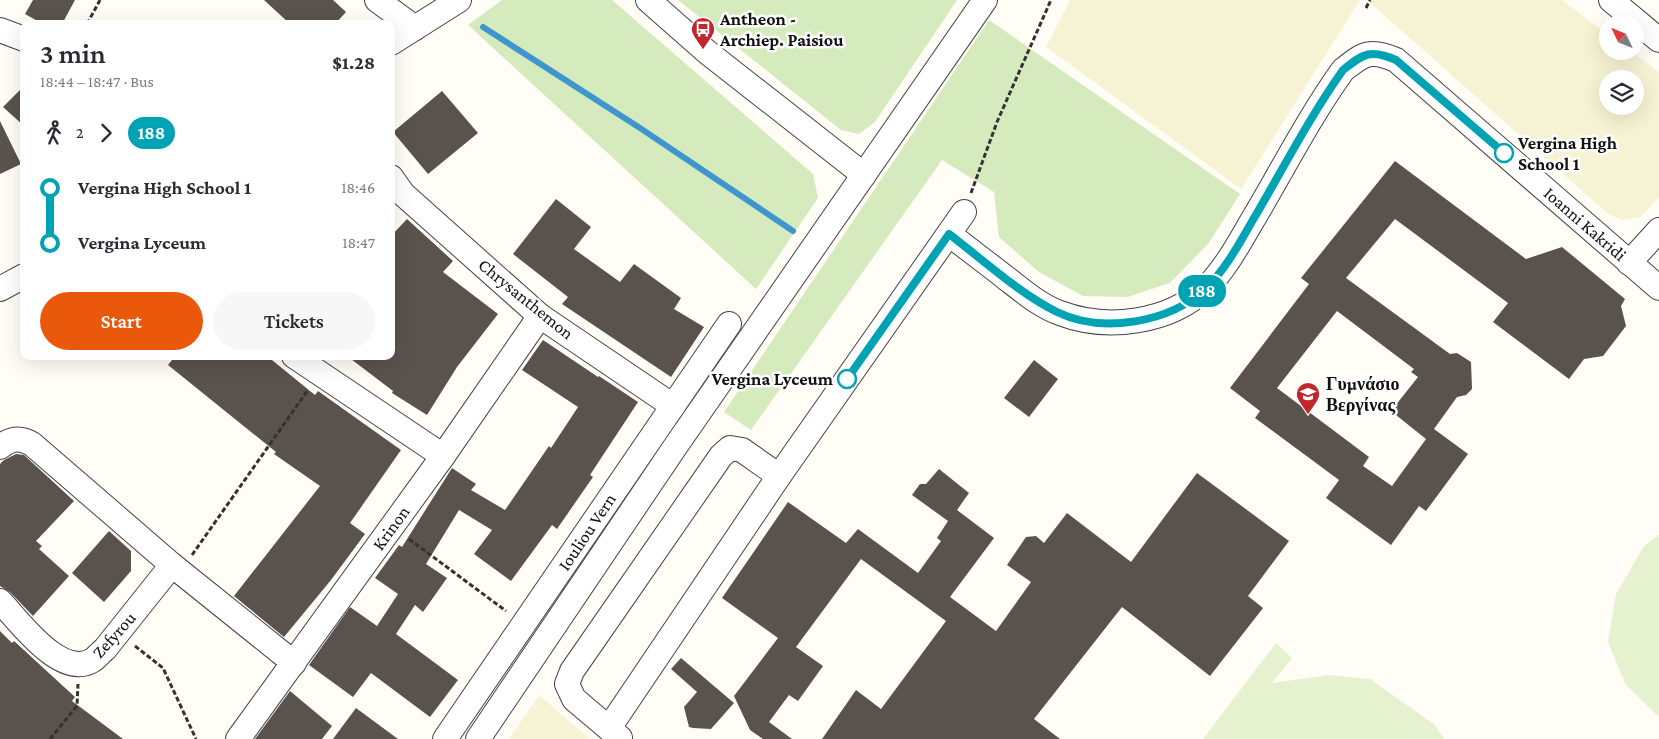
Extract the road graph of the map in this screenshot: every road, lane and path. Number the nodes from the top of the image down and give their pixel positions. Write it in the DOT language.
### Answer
graph roads {
  1 [pos="100,0"];
  2 [pos="377,0"];
  3 [pos="459,0"];
  4 [pos="648,0"];
  5 [pos="985,0"];
  6 [pos="1051,0"];
  7 [pos="1370,0"];
  8 [pos="1611,0"];
  9 [pos="1366,8"];
  10 [pos="88,20"];
  11 [pos="415,28"];
  12 [pos="0,30"];
  13 [pos="20,38"];
  14 [pos="1659,40"];
  15 [pos="395,41"];
  16 [pos="864,175"];
  17 [pos="395,183"];
  18 [pos="964,212"];
  19 [pos="1659,230"];
  20 [pos="949,234"];
  21 [pos="1629,263"];
  22 [pos="20,278"];
  23 [pos="1659,288"];
  24 [pos="0,289"];
  25 [pos="540,316"];
  26 [pos="729,324"];
  27 [pos="300,360"];
  28 [pos="320,374"];
  29 [pos="673,406"];
  30 [pos="0,447"];
  31 [pos="443,456"];
  32 [pos="779,476"];
  33 [pos="392,527"];
  34 [pos="176,568"];
  35 [pos="0,601"];
  36 [pos="524,624"];
  37 [pos="118,632"];
  38 [pos="294,663"];
  39 [pos="79,664"];
  40 [pos="615,734"];
  41 [pos="50,739"];
  42 [pos="196,739"];
  43 [pos="238,739"];
  44 [pos="445,739"];
  45 [pos="478,739"];
  1 -- 10 [label="path"];
  2 -- 11 [label="street"];
  3 -- 11 [label="street"];
  4 -- 16 [label="street"];
  5 -- 16 [label="street"];
  6 -- 18 [label="path"];
  7 -- 9 [label="path"];
  8 -- 14 [label="street"];
  11 -- 15 [label="street"];
  12 -- 13 [label="street"];
  16 -- 45 [label="street"];
  17 -- 25 [label="street, Chrysanthemon"];
  18 -- 20 [label="street"];
  19 -- 21 [label="street"];
  20 -- 21 [label="street, Ioanni Kakridi"];
  20 -- 32 [label="street"];
  21 -- 23 [label="street, Ioanni Kakridi"];
  22 -- 24 [label="street"];
  25 -- 29 [label="street, Chrysanthemon"];
  25 -- 31 [label="street, Krinon"];
  26 -- 29 [label="street, Iouliou Vern"];
  27 -- 28 [label="street"];
  28 -- 31 [label="street"];
  28 -- 34 [label="path"];
  29 -- 36 [label="street, Iouliou Vern"];
  30 -- 34 [label="street"];
  31 -- 33 [label="street, Krinon"];
  32 -- 40 [label="street"];
  32 -- 40 [label="street"];
  33 -- 36 [label="path"];
  33 -- 38 [label="street, Krinon"];
  34 -- 37 [label="street, Zefyrou"];
  34 -- 38 [label="street"];
  35 -- 39 [label="street, Zefyrou"];
  36 -- 44 [label="street, Iouliou Vern"];
  37 -- 39 [label="street, Zefyrou"];
  37 -- 42 [label="path"];
  38 -- 43 [label="street, Krinon"];
  39 -- 41 [label="path"];
}
